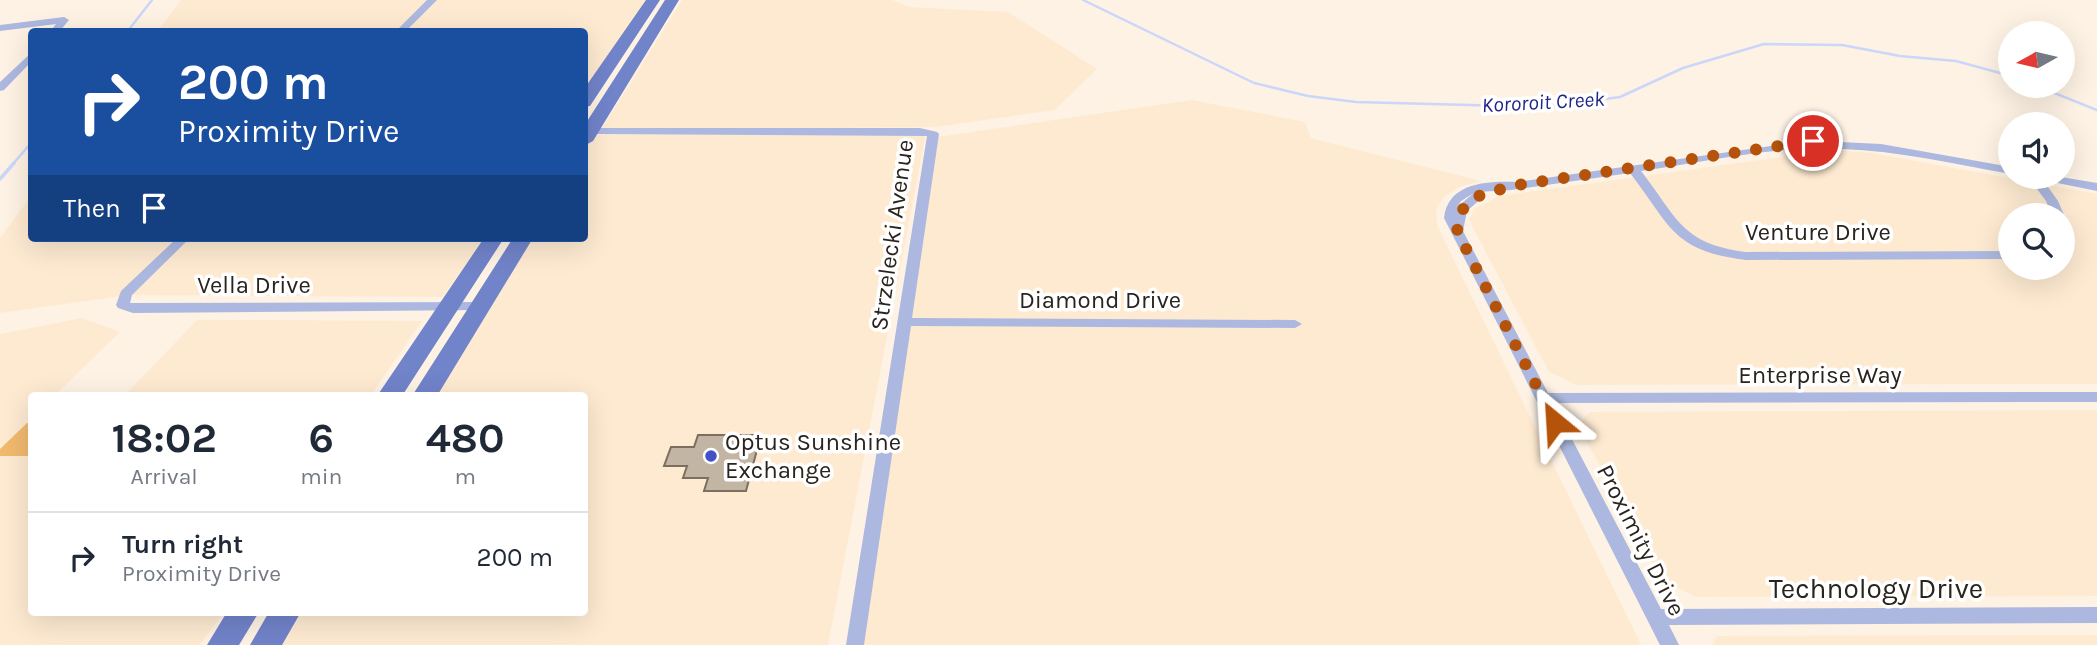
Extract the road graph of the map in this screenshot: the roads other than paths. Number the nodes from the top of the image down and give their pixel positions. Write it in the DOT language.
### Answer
graph roads {
  1 [pos="432,0"];
  2 [pos="653,0"];
  3 [pos="672,0"];
  4 [pos="0,28"];
  5 [pos="57,28"];
  6 [pos="403,28"];
  7 [pos="28,59"];
  8 [pos="0,88"];
  9 [pos="588,96"];
  10 [pos="588,132"];
  11 [pos="588,134"];
  12 [pos="1632,168"];
  13 [pos="1998,169"];
  14 [pos="1615,171"];
  15 [pos="2075,183"];
  16 [pos="2097,187"];
  17 [pos="2043,189"];
  18 [pos="2049,189"];
  19 [pos="1650,194"];
  20 [pos="2052,201"];
  21 [pos="180,242"];
  22 [pos="491,242"];
  23 [pos="520,242"];
  24 [pos="1998,255"];
  25 [pos="448,306"];
  26 [pos="480,306"];
  27 [pos="905,322"];
  28 [pos="1295,324"];
  29 [pos="391,392"];
  30 [pos="426,392"];
  31 [pos="2097,397"];
  32 [pos="1543,398"];
  33 [pos="2097,615"];
  34 [pos="241,616"];
  35 [pos="283,616"];
  36 [pos="1655,617"];
  37 [pos="222,645"];
  38 [pos="265,645"];
  39 [pos="855,645"];
  40 [pos="1670,645"];
  1 -- 6 [label="street"];
  2 -- 9 [label="main road"];
  3 -- 10 [label="main road"];
  4 -- 5 [label="street"];
  7 -- 8 [label="street"];
  11 -- 27 [label="street, Strzelecki Avenue"];
  12 -- 13 [label="street, Proximity Drive"];
  12 -- 14 [label="street, Proximity Drive"];
  12 -- 19 [label="street, Venture Drive"];
  14 -- 19 [label="street, Venture Drive"];
  14 -- 32 [label="street, Proximity Drive"];
  15 -- 16 [label="street"];
  17 -- 20 [label="street"];
  18 -- 20 [label="street"];
  19 -- 24 [label="street, Venture Drive"];
  21 -- 25 [label="street, Vella Drive"];
  22 -- 25 [label="main road"];
  23 -- 26 [label="main road"];
  25 -- 26 [label="street, Vella Drive"];
  25 -- 29 [label="main road"];
  26 -- 30 [label="main road"];
  27 -- 28 [label="street, Diamond Drive"];
  27 -- 39 [label="street, Strzelecki Avenue"];
  31 -- 32 [label="street, Enterprise Way"];
  32 -- 36 [label="street, Proximity Drive"];
  33 -- 36 [label="street, Technology Drive"];
  34 -- 37 [label="main road"];
  35 -- 38 [label="main road"];
  36 -- 40 [label="street, Proximity Drive"];
}
